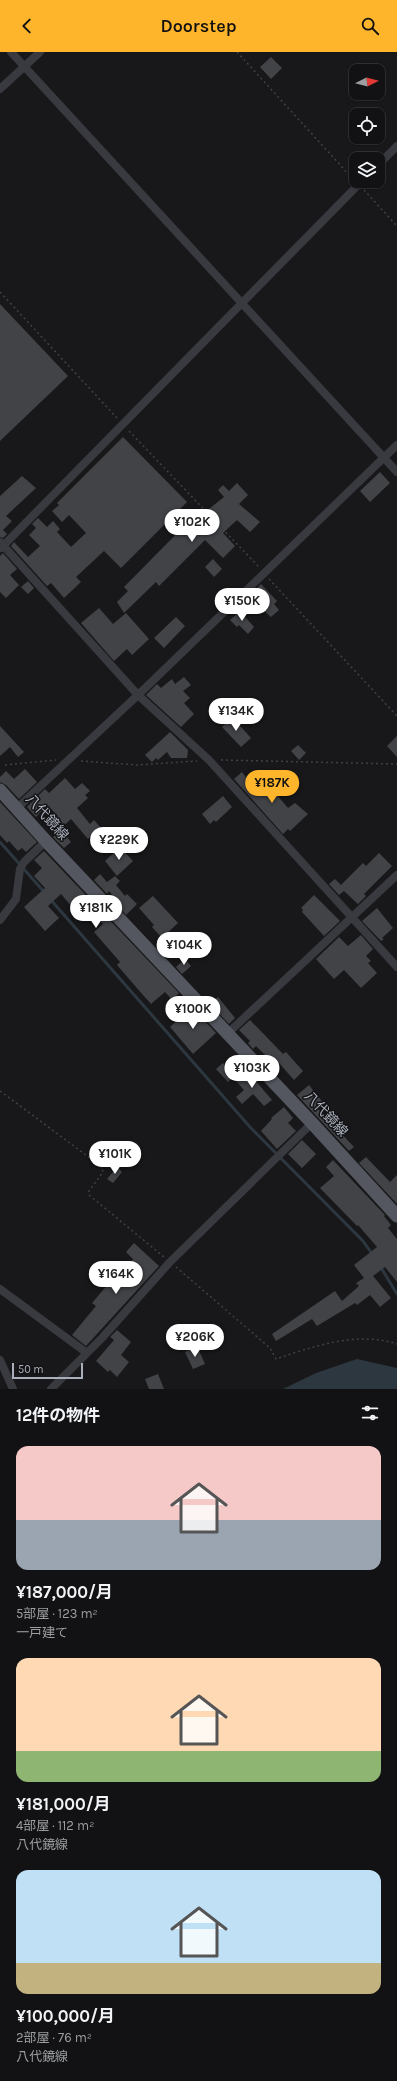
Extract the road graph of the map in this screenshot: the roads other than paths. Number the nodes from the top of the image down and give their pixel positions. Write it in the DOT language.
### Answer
graph roads {
  1 [pos="11,52"];
  2 [pos="40,52"];
  3 [pos="24,66"];
  4 [pos="0,89"];
  5 [pos="397,146"];
  6 [pos="385,158"];
  7 [pos="356,188"];
  8 [pos="242,303"];
  9 [pos="397,445"];
  10 [pos="384,457"];
  11 [pos="397,472"];
  12 [pos="1,545"];
  13 [pos="138,695"];
  14 [pos="0,790"];
  15 [pos="17,808"];
  16 [pos="46,841"];
  17 [pos="397,875"];
  18 [pos="352,919"];
  19 [pos="0,920"];
  20 [pos="397,967"];
  21 [pos="228,1033"];
  22 [pos="312,1123"];
  23 [pos="397,1216"];
  24 [pos="0,1289"];
  25 [pos="87,1353"];
  26 [pos="0,1360"];
  27 [pos="12,1389"];
  28 [pos="51,1389"];
  1 -- 3 [label="street"];
  2 -- 3 [label="street"];
  3 -- 4 [label="street"];
  3 -- 8 [label="street"];
  5 -- 6 [label="street"];
  7 -- 8 [label="street"];
  8 -- 10 [label="street"];
  8 -- 12 [label="street"];
  9 -- 10 [label="street"];
  10 -- 11 [label="street"];
  10 -- 13 [label="street"];
  12 -- 13 [label="street"];
  13 -- 15 [label="street"];
  13 -- 18 [label="street"];
  14 -- 15 [label="main road, 八代鏡線"];
  15 -- 16 [label="main road, 八代鏡線"];
  16 -- 19 [label="street"];
  16 -- 21 [label="main road, 八代鏡線"];
  17 -- 18 [label="street"];
  18 -- 20 [label="street"];
  18 -- 21 [label="street"];
  21 -- 22 [label="main road, 八代鏡線"];
  22 -- 23 [label="main road, 八代鏡線"];
  22 -- 25 [label="street"];
  24 -- 25 [label="street"];
  25 -- 28 [label="street"];
  26 -- 27 [label="street"];
}
